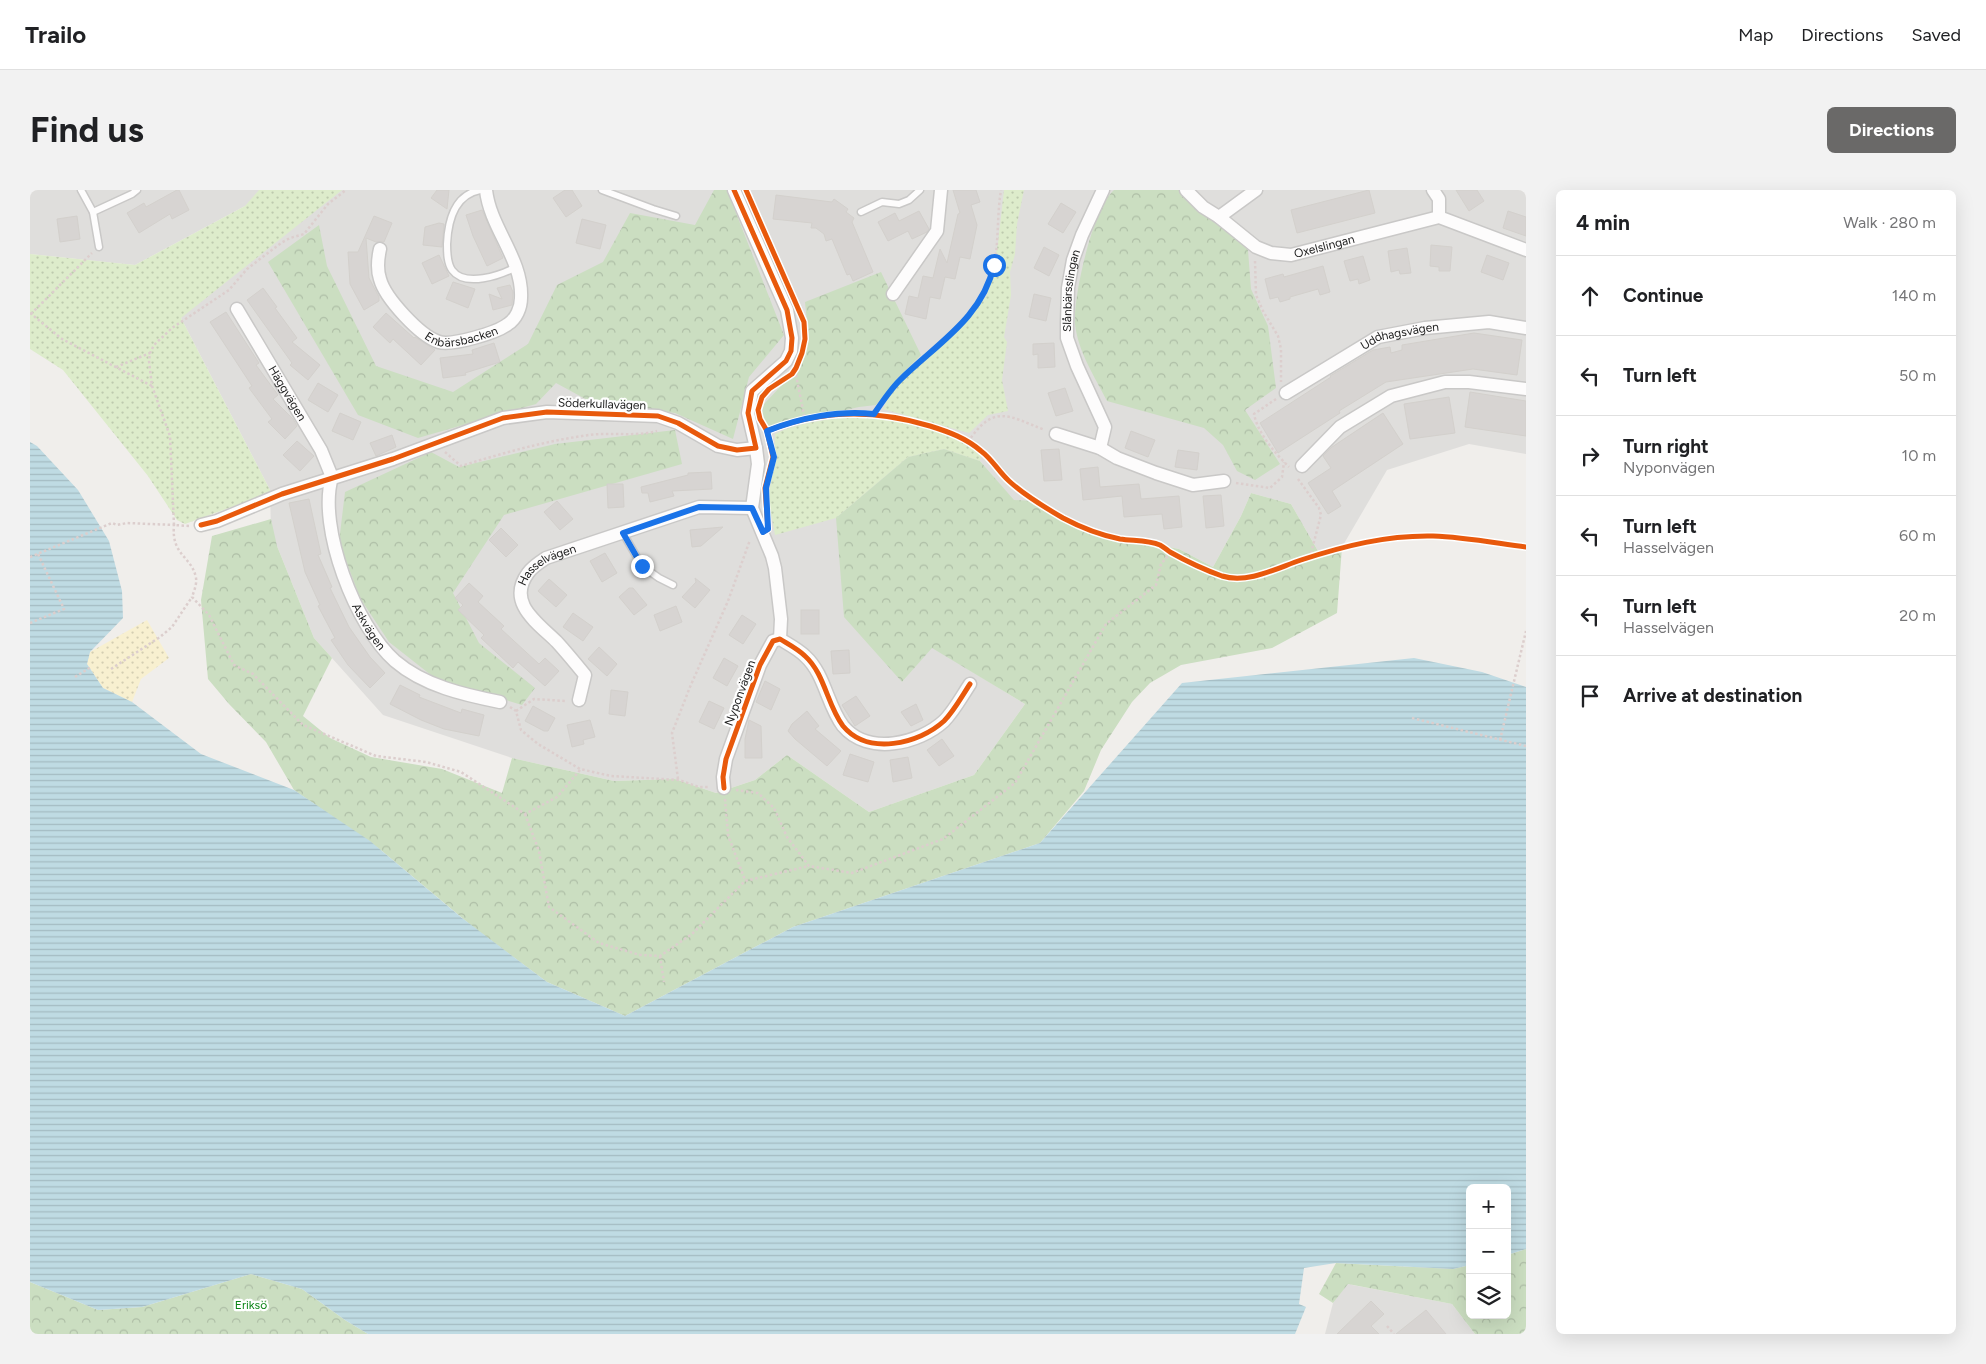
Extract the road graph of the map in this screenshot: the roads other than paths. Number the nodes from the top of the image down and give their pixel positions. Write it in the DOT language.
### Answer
graph roads {
  1 [pos="80,190"];
  2 [pos="136,190"];
  3 [pos="480,190"];
  4 [pos="486,190"];
  5 [pos="602,190"];
  6 [pos="734,190"];
  7 [pos="920,190"];
  8 [pos="941,190"];
  9 [pos="1103,190"];
  10 [pos="1186,190"];
  11 [pos="1256,190"];
  12 [pos="1433,190"];
  13 [pos="93,212"];
  14 [pos="861,212"];
  15 [pos="676,216"];
  16 [pos="1219,216"];
  17 [pos="1439,218"];
  18 [pos="98,247"];
  19 [pos="380,249"];
  20 [pos="1526,250"];
  21 [pos="516,267"];
  22 [pos="893,294"];
  23 [pos="237,309"];
  24 [pos="1526,328"];
  25 [pos="1526,389"];
  26 [pos="1286,393"];
  27 [pos="1056,434"];
  28 [pos="756,448"];
  29 [pos="1100,448"];
  30 [pos="1302,466"];
  31 [pos="332,477"];
  32 [pos="1224,481"];
  33 [pos="752,508"];
  34 [pos="201,525"];
  35 [pos="623,533"];
  36 [pos="673,585"];
  37 [pos="780,638"];
  38 [pos="970,684"];
  39 [pos="579,700"];
  40 [pos="500,702"];
  41 [pos="724,788"];
  1 -- 13 [label="lane"];
  2 -- 13 [label="lane"];
  3 -- 21 [label="lane"];
  4 -- 21 [label="street, Enbärsbacken"];
  5 -- 15 [label="lane"];
  6 -- 28 [label="street"];
  7 -- 14 [label="lane"];
  8 -- 22 [label="street"];
  9 -- 29 [label="street, Slånbärsslingan"];
  10 -- 16 [label="street, Oxelslingan"];
  11 -- 16 [label="street"];
  12 -- 17 [label="street"];
  13 -- 18 [label="lane"];
  16 -- 17 [label="street, Oxelslingan"];
  17 -- 20 [label="street"];
  19 -- 21 [label="street, Enbärsbacken"];
  23 -- 31 [label="street, Häggvägen"];
  24 -- 26 [label="street, Uddhagsvägen"];
  25 -- 30 [label="street"];
  27 -- 29 [label="street"];
  28 -- 31 [label="street, Söderkullavägen"];
  28 -- 33 [label="street"];
  29 -- 32 [label="street"];
  31 -- 34 [label="street, Söderkullavägen"];
  31 -- 40 [label="street, Askvägen"];
  33 -- 35 [label="street, Hasselvägen"];
  33 -- 37 [label="street"];
  35 -- 36 [label="lane"];
  35 -- 39 [label="street, Hasselvägen"];
  37 -- 38 [label="street"];
  37 -- 41 [label="street, Nyponvägen"];
}
